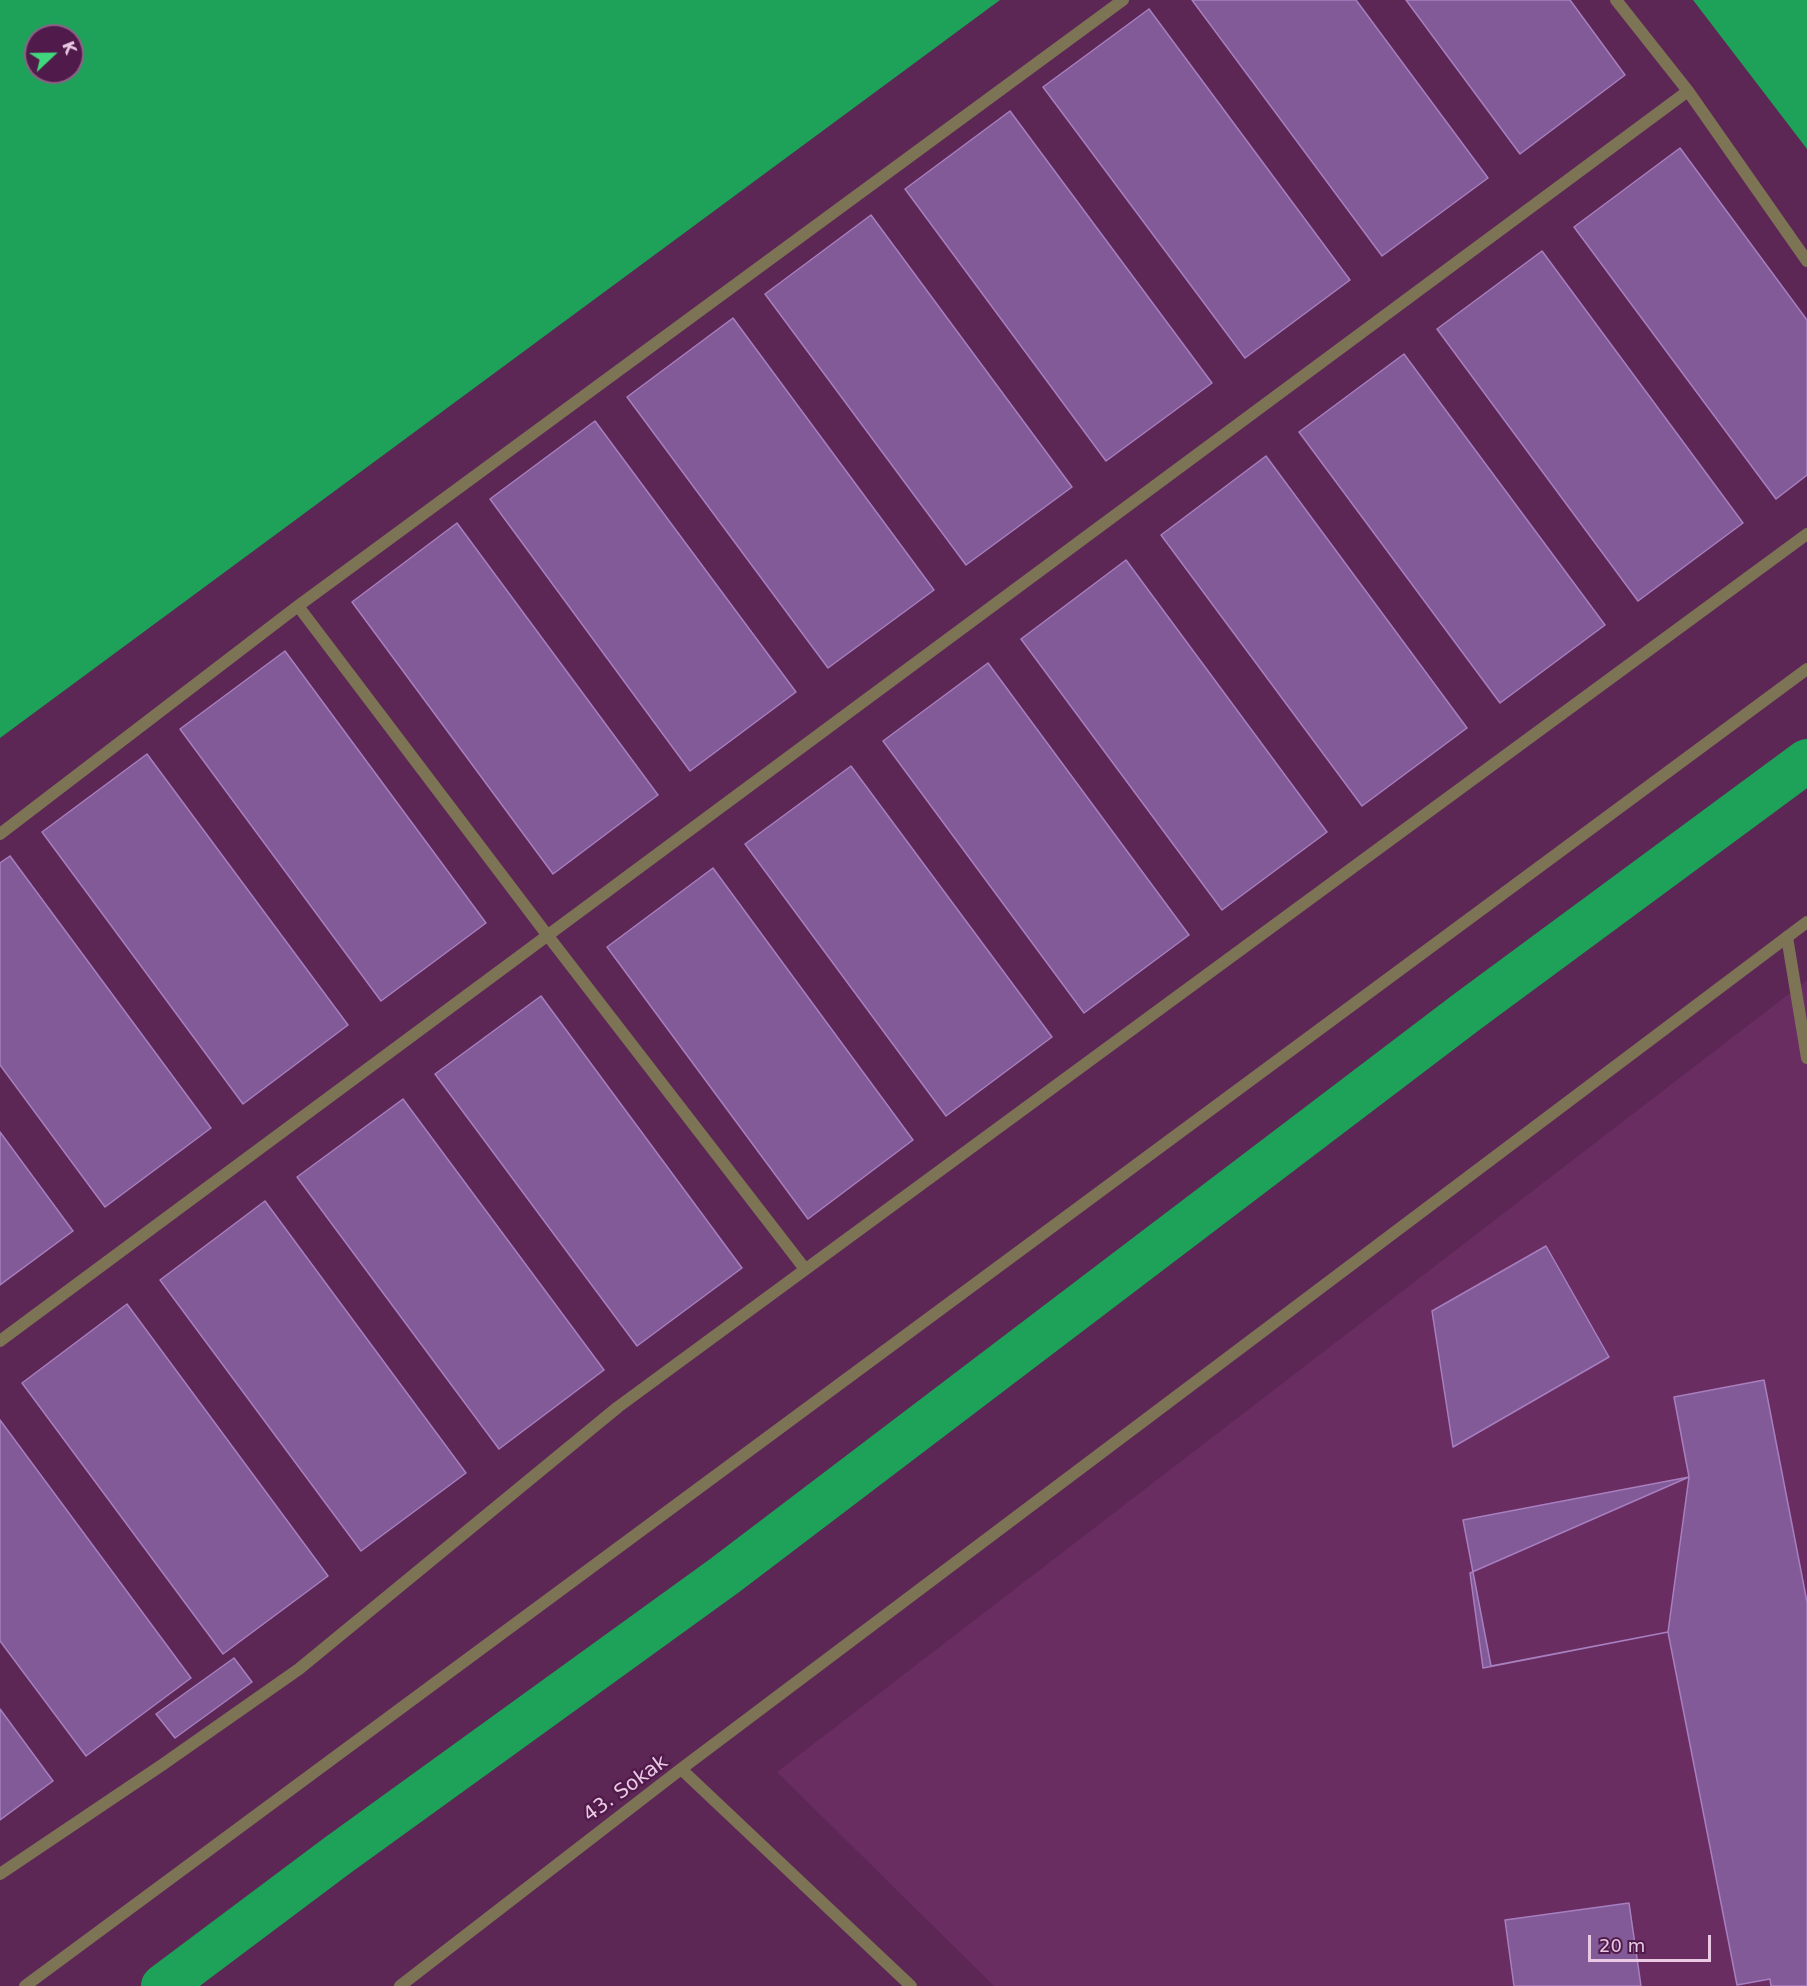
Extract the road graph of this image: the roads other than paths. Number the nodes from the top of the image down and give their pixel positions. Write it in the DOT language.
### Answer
graph roads {
  1 [pos="1123,0"];
  2 [pos="1616,0"];
  3 [pos="1688,91"];
  4 [pos="1807,261"];
  5 [pos="1807,534"];
  6 [pos="298,606"];
  7 [pos="1807,669"];
  8 [pos="0,834"];
  9 [pos="1807,922"];
  10 [pos="548,936"];
  11 [pos="1787,937"];
  12 [pos="1807,1058"];
  13 [pos="805,1269"];
  14 [pos="0,1341"];
  15 [pos="681,1769"];
  16 [pos="0,1874"];
  17 [pos="26,1986"];
  18 [pos="400,1986"];
  19 [pos="911,1986"];
  1 -- 6 [label="street"];
  2 -- 3 [label="street"];
  3 -- 4 [label="street"];
  3 -- 10 [label="street"];
  5 -- 13 [label="street"];
  6 -- 8 [label="street"];
  6 -- 10 [label="street"];
  7 -- 17 [label="street"];
  9 -- 11 [label="street"];
  10 -- 13 [label="street"];
  10 -- 14 [label="street"];
  11 -- 12 [label="street"];
  11 -- 15 [label="street"];
  13 -- 16 [label="street"];
  15 -- 18 [label="street, 43. Sokak"];
  15 -- 19 [label="street, 43. Sokak"];
}
